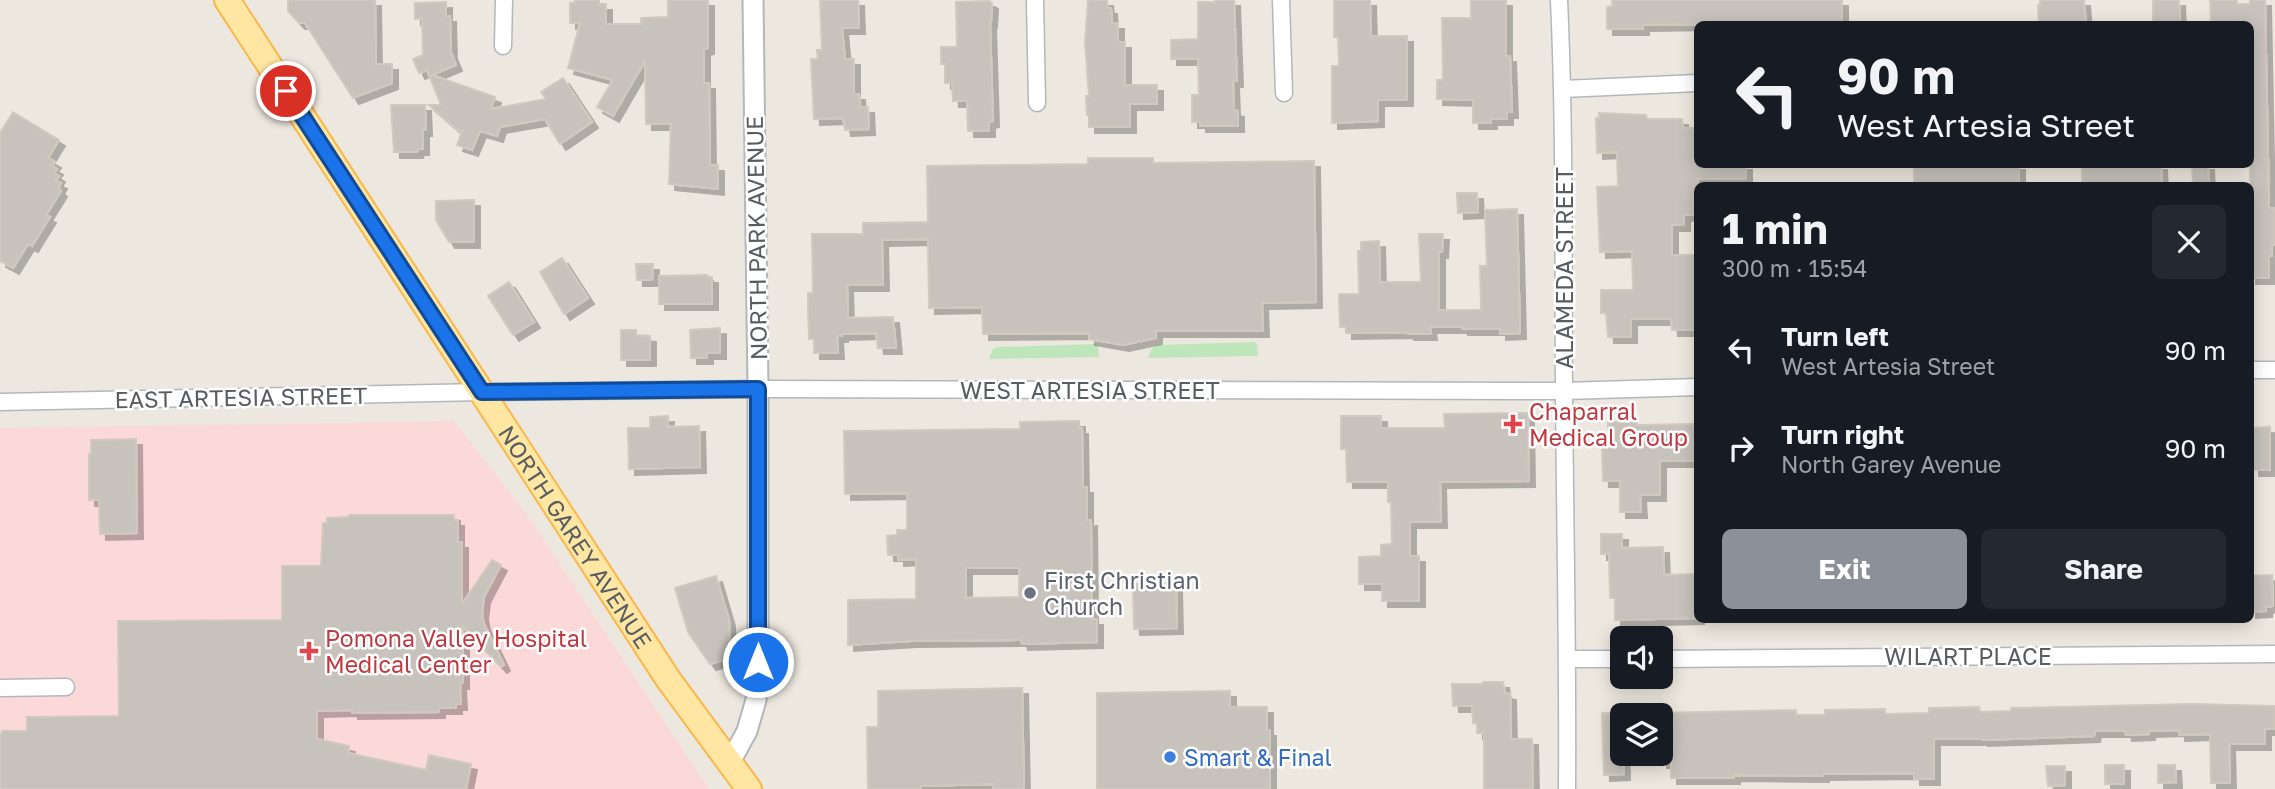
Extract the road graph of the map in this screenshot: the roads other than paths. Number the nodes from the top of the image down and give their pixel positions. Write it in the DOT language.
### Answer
graph roads {
  1 [pos="227,0"];
  2 [pos="504,0"];
  3 [pos="753,0"];
  4 [pos="1035,0"];
  5 [pos="1281,0"];
  6 [pos="1559,0"];
  7 [pos="503,46"];
  8 [pos="1694,83"];
  9 [pos="1563,89"];
  10 [pos="1284,93"];
  11 [pos="1037,103"];
  12 [pos="2254,370"];
  13 [pos="2275,370"];
  14 [pos="1694,387"];
  15 [pos="758,389"];
  16 [pos="1564,391"];
  17 [pos="482,392"];
  18 [pos="0,402"];
  19 [pos="2275,654"];
  20 [pos="1568,659"];
  21 [pos="1610,659"];
  22 [pos="1673,659"];
  23 [pos="66,687"];
  24 [pos="0,688"];
  25 [pos="729,764"];
  26 [pos="749,789"];
  27 [pos="1567,789"];
  1 -- 17 [label="main road, NORTH GAREY AVENUE"];
  2 -- 7 [label="street"];
  3 -- 15 [label="street, NORTH PARK AVENUE"];
  4 -- 11 [label="street"];
  5 -- 10 [label="street"];
  6 -- 9 [label="street, ALAMEDA STREET"];
  8 -- 9 [label="street"];
  9 -- 16 [label="street, ALAMEDA STREET"];
  12 -- 13 [label="street"];
  14 -- 16 [label="street, WEST ARTESIA STREET"];
  15 -- 16 [label="street, WEST ARTESIA STREET"];
  15 -- 17 [label="street, WEST ARTESIA STREET"];
  15 -- 25 [label="street, NORTH PARK AVENUE"];
  16 -- 20 [label="street, ALAMEDA STREET"];
  17 -- 18 [label="street, EAST ARTESIA STREET"];
  17 -- 25 [label="main road, NORTH GAREY AVENUE"];
  19 -- 22 [label="street, WILART PLACE"];
  20 -- 21 [label="street"];
  20 -- 27 [label="street, ALAMEDA STREET"];
  23 -- 24 [label="street"];
  25 -- 26 [label="main road, NORTH GAREY AVENUE"];
}
